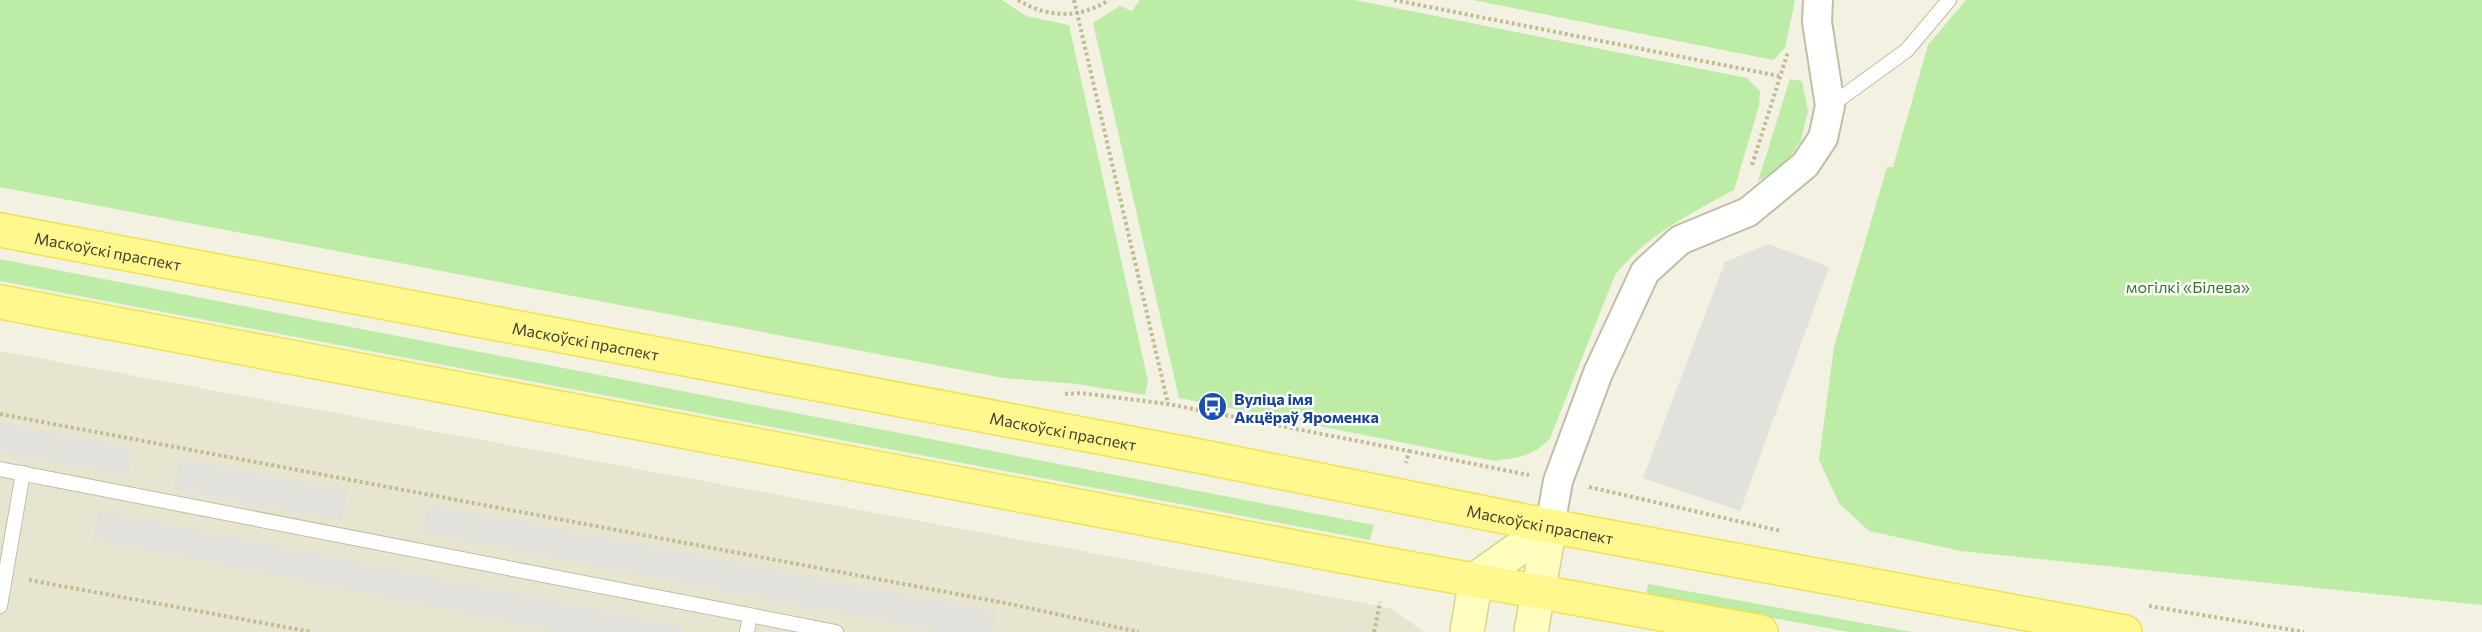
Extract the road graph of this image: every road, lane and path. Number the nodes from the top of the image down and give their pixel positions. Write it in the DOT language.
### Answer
graph roads {
  1 [pos="1018,0"];
  2 [pos="1074,0"];
  3 [pos="1109,0"];
  4 [pos="1394,0"];
  5 [pos="1818,0"];
  6 [pos="1949,0"];
  7 [pos="1077,14"];
  8 [pos="1790,46"];
  9 [pos="1779,76"];
  10 [pos="1830,106"];
  11 [pos="1748,212"];
  12 [pos="0,231"];
  13 [pos="0,302"];
  14 [pos="1080,393"];
  15 [pos="1168,404"];
  16 [pos="0,414"];
  17 [pos="1409,451"];
  18 [pos="1406,463"];
  19 [pos="0,469"];
  20 [pos="23,473"];
  21 [pos="1558,481"];
  22 [pos="1645,499"];
  23 [pos="1642,510"];
  24 [pos="1550,526"];
  25 [pos="5,576"];
  26 [pos="1476,579"];
  27 [pos="1539,591"];
  28 [pos="1380,602"];
  29 [pos="0,606"];
  30 [pos="750,616"];
  31 [pos="312,632"];
  32 [pos="747,632"];
  33 [pos="836,632"];
  34 [pos="1139,632"];
  35 [pos="1374,632"];
  36 [pos="1467,632"];
  37 [pos="1531,632"];
  38 [pos="1761,632"];
  39 [pos="2125,632"];
  1 -- 7 [label="path"];
  2 -- 7 [label="path"];
  3 -- 7 [label="path"];
  4 -- 9 [label="path"];
  5 -- 10 [label="street"];
  6 -- 10 [label="lane"];
  7 -- 15 [label="path"];
  8 -- 9 [label="path"];
  9 -- 11 [label="path"];
  10 -- 11 [label="street"];
  11 -- 21 [label="street"];
  12 -- 24 [label="main road, Маскоўскі праспект"];
  13 -- 26 [label="main road"];
  14 -- 15 [label="path"];
  15 -- 17 [label="path"];
  16 -- 34 [label="path"];
  17 -- 18 [label="path"];
  17 -- 21 [label="path"];
  19 -- 20 [label="lane"];
  20 -- 25 [label="lane"];
  20 -- 30 [label="lane"];
  21 -- 24 [label="street"];
  22 -- 23 [label="path"];
  24 -- 26 [label="street"];
  24 -- 27 [label="street"];
  24 -- 39 [label="main road, Маскоўскі праспект"];
  25 -- 29 [label="lane"];
  25 -- 31 [label="path"];
  26 -- 27 [label="main road"];
  26 -- 36 [label="street"];
  27 -- 37 [label="street"];
  27 -- 38 [label="main road"];
  28 -- 35 [label="path"];
  30 -- 32 [label="lane"];
  30 -- 33 [label="lane"];
}
